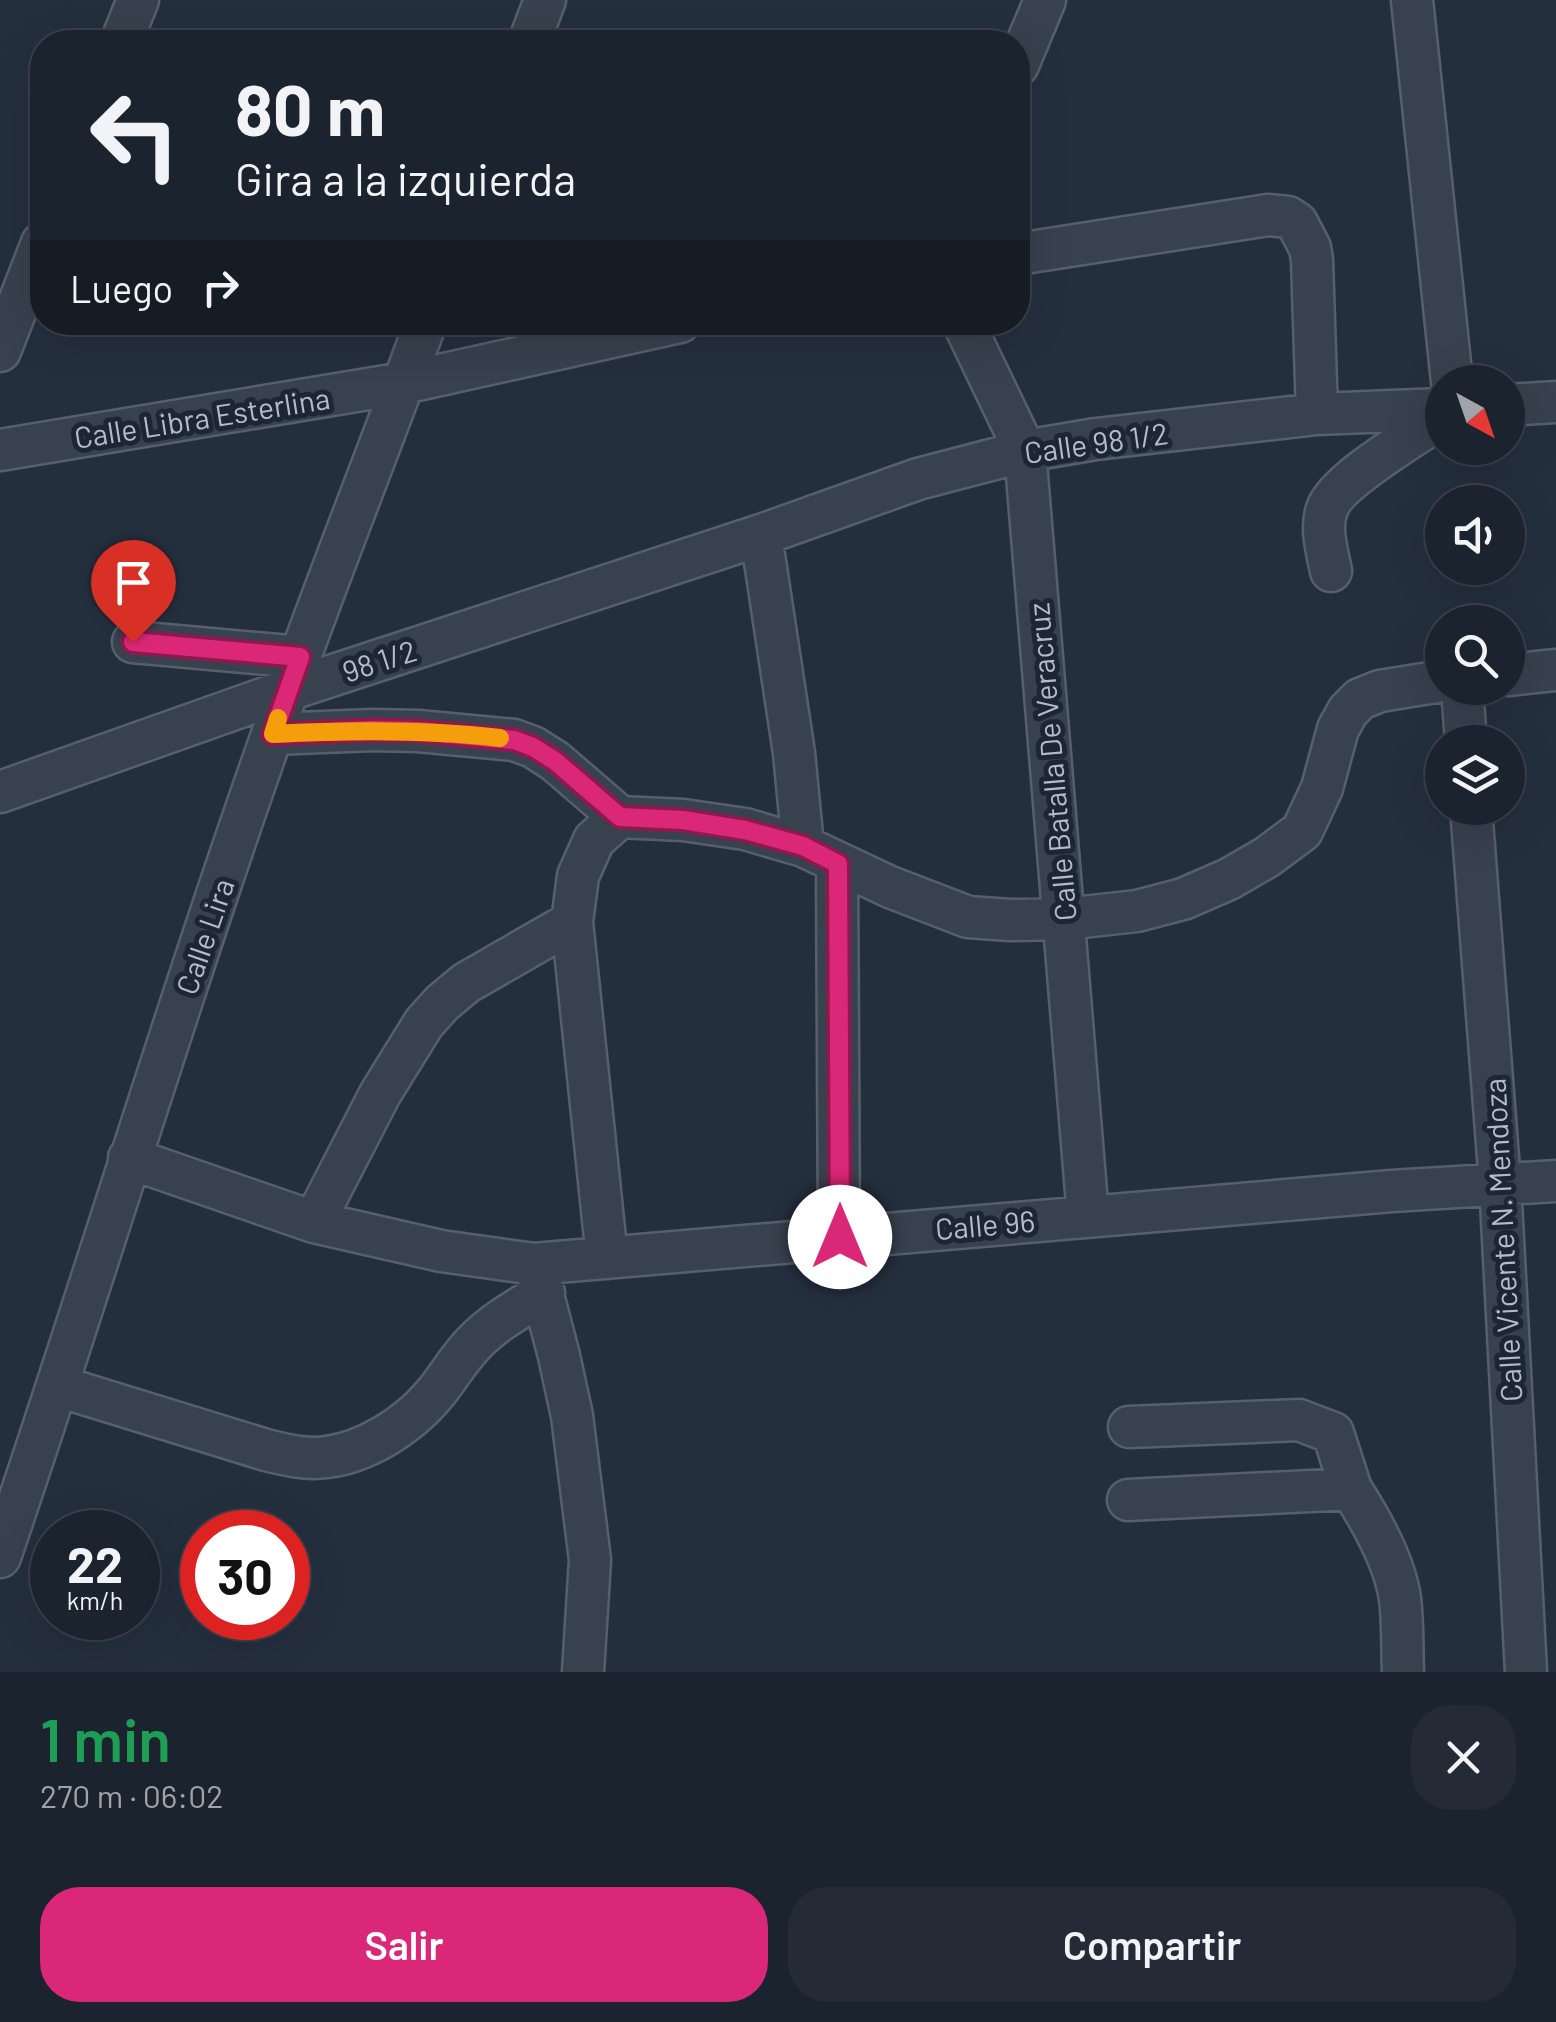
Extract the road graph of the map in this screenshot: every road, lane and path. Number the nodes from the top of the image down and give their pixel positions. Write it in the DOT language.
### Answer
graph roads {
  1 [pos="138,0"];
  2 [pos="545,0"];
  3 [pos="1045,0"];
  4 [pos="1412,0"];
  5 [pos="126,30"];
  6 [pos="534,30"];
  7 [pos="1030,36"];
  8 [pos="1030,252"];
  9 [pos="30,274"];
  10 [pos="421,335"];
  11 [pos="621,335"];
  12 [pos="969,335"];
  13 [pos="0,351"];
  14 [pos="1450,365"];
  15 [pos="404,383"];
  16 [pos="1556,402"];
  17 [pos="1525,405"];
  18 [pos="1425,410"];
  19 [pos="1317,414"];
  20 [pos="1425,430"];
  21 [pos="0,450"];
  22 [pos="1025,451"];
  23 [pos="761,534"];
  24 [pos="1331,570"];
  25 [pos="133,642"];
  26 [pos="1556,670"];
  27 [pos="294,673"];
  28 [pos="1525,673"];
  29 [pos="1425,684"];
  30 [pos="273,734"];
  31 [pos="0,792"];
  32 [pos="620,817"];
  33 [pos="1472,825"];
  34 [pos="820,855"];
  35 [pos="1064,919"];
  36 [pos="572,922"];
  37 [pos="129,1158"];
  38 [pos="1556,1180"];
  39 [pos="1500,1183"];
  40 [pos="1088,1216"];
  41 [pos="314,1222"];
  42 [pos="840,1237"];
  43 [pos="607,1258"];
  44 [pos="539,1278"];
  45 [pos="58,1386"];
  46 [pos="1129,1427"];
  47 [pos="1350,1488"];
  48 [pos="1128,1500"];
  49 [pos="0,1557"];
  50 [pos="583,1672"];
  51 [pos="1402,1672"];
  52 [pos="1526,1672"];
  1 -- 5 [label="street"];
  2 -- 6 [label="street"];
  3 -- 7 [label="street"];
  4 -- 14 [label="street"];
  8 -- 19 [label="street"];
  9 -- 13 [label="street"];
  10 -- 15 [label="street, Calle Lira"];
  11 -- 15 [label="street, Calle Libra Esterlina"];
  12 -- 22 [label="street, Calle Batalla De Veracruz"];
  15 -- 21 [label="street, Calle Libra Esterlina"];
  15 -- 27 [label="street, Calle Lira"];
  16 -- 17 [label="street"];
  18 -- 19 [label="street, Calle 98 1/2"];
  19 -- 22 [label="street, Calle 98 1/2"];
  20 -- 24 [label="street"];
  22 -- 23 [label="street, Calle 98 1/2"];
  22 -- 35 [label="street, Calle Batalla De Veracruz"];
  23 -- 27 [label="street, 98 1/2"];
  23 -- 34 [label="street"];
  25 -- 27 [label="street"];
  26 -- 28 [label="street"];
  27 -- 30 [label="street, Calle Lira"];
  27 -- 31 [label="street, 98 1/2"];
  29 -- 35 [label="street"];
  30 -- 32 [label="street"];
  30 -- 37 [label="street, Calle Lira"];
  32 -- 34 [label="street"];
  32 -- 36 [label="street"];
  33 -- 39 [label="street, Calle Vicente N. Mendoza"];
  34 -- 35 [label="street"];
  34 -- 42 [label="street"];
  35 -- 40 [label="street, Calle Batalla De Veracruz"];
  36 -- 41 [label="street"];
  36 -- 43 [label="street"];
  37 -- 41 [label="street, Calle 96"];
  37 -- 45 [label="street, Calle Lira"];
  38 -- 39 [label="street, Calle 96"];
  39 -- 40 [label="street, Calle 96"];
  39 -- 52 [label="street, Calle Vicente N. Mendoza"];
  40 -- 42 [label="street, Calle 96"];
  41 -- 44 [label="street, Calle 96"];
  42 -- 43 [label="street, Calle 96"];
  43 -- 44 [label="street, Calle 96"];
  44 -- 45 [label="street"];
  44 -- 50 [label="street"];
  45 -- 49 [label="street, Calle Lira"];
  46 -- 47 [label="street"];
  47 -- 48 [label="street"];
  47 -- 51 [label="street"];
}
